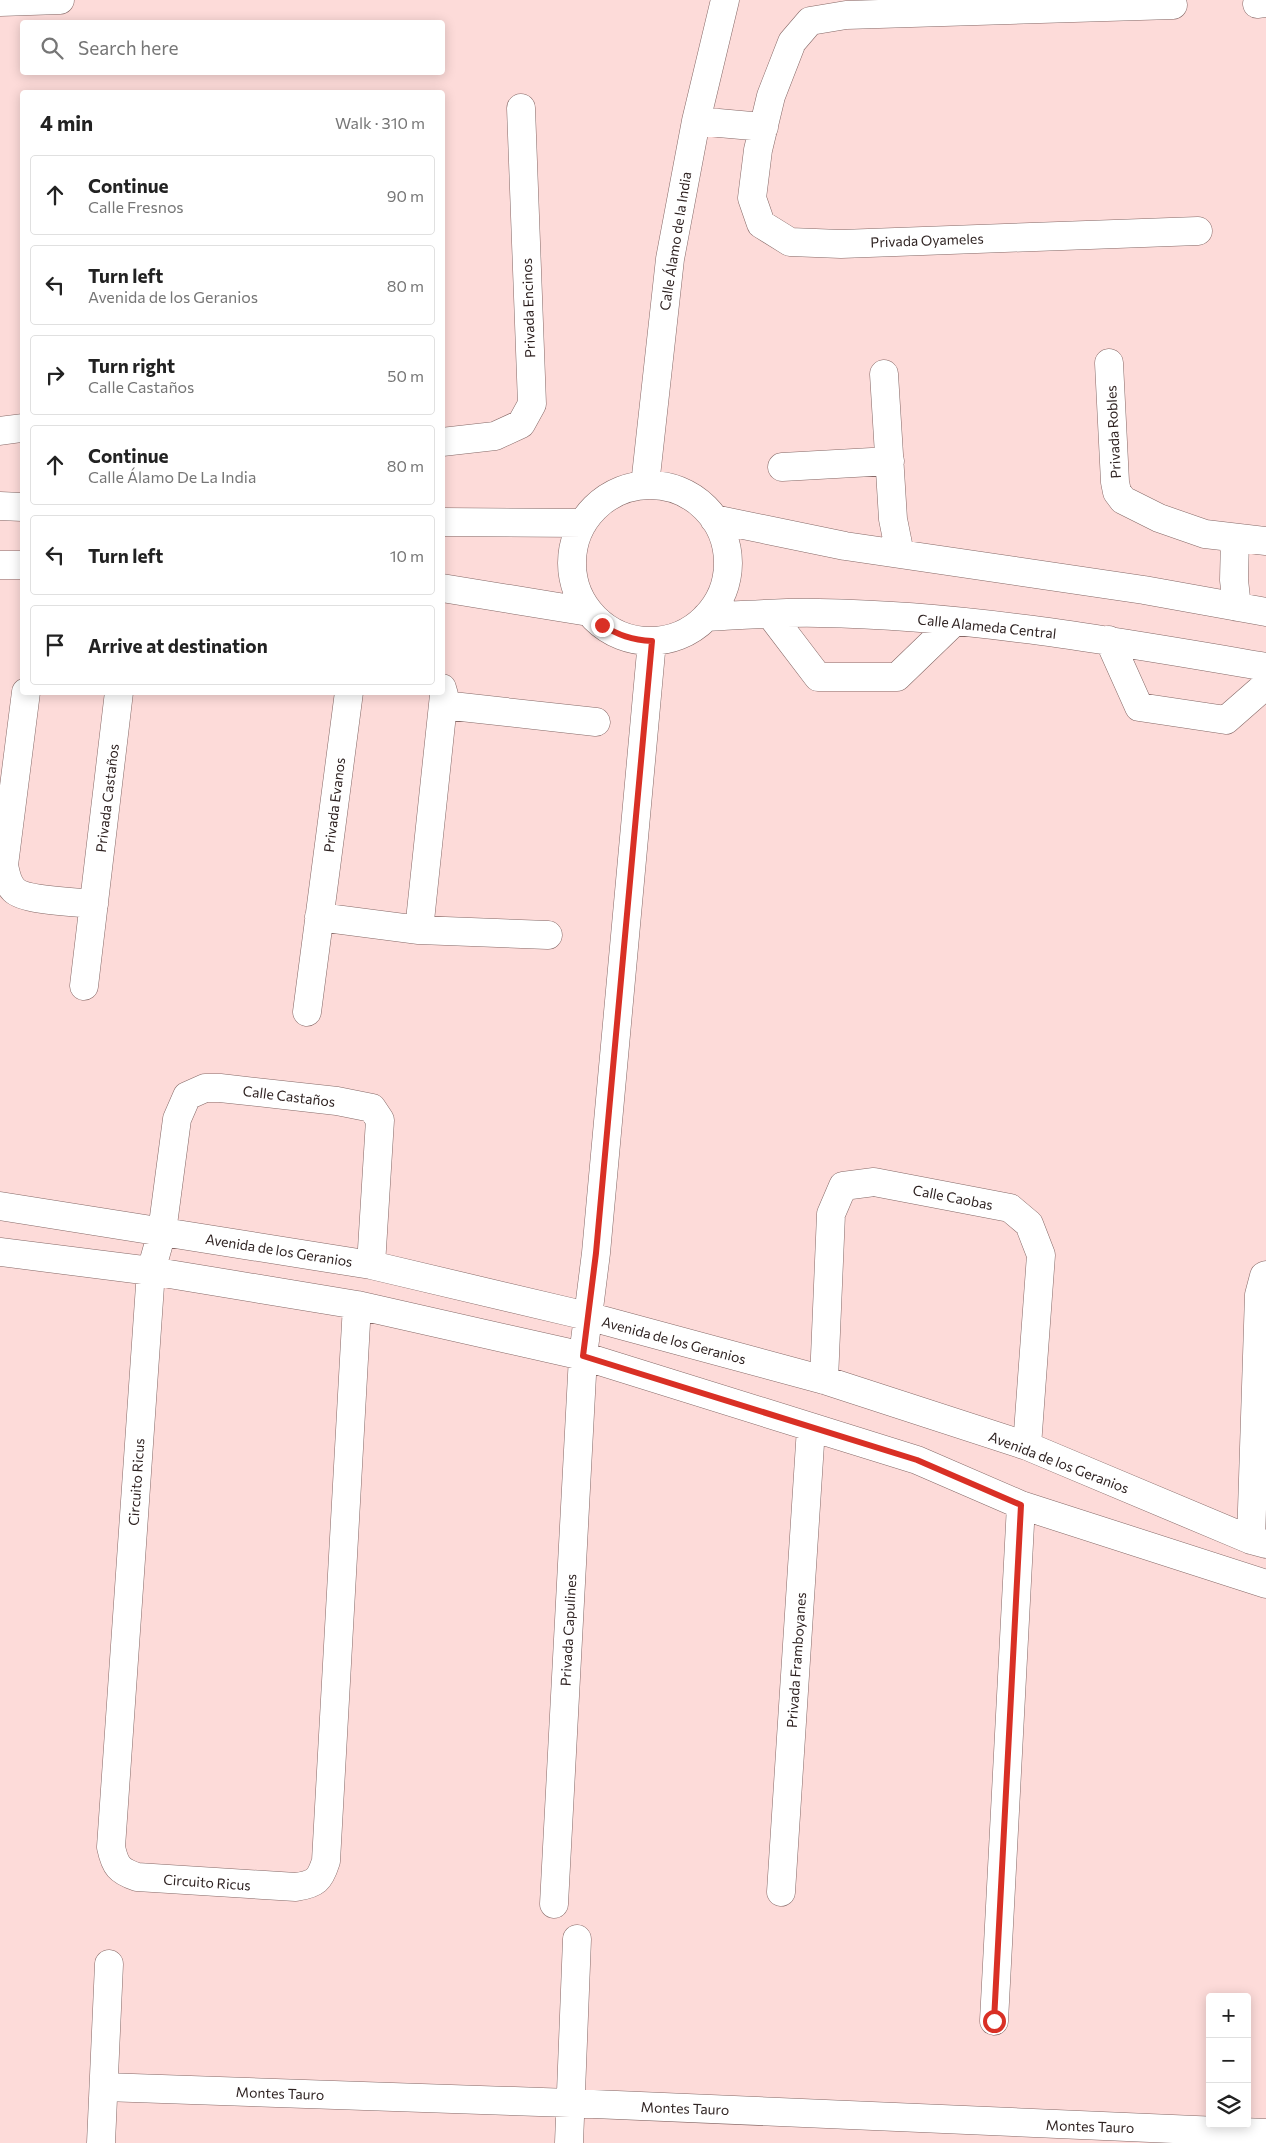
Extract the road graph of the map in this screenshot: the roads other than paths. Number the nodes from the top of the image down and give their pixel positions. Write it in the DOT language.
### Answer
graph roads {
  1 [pos="60,0"];
  2 [pos="725,0"];
  3 [pos="0,2"];
  4 [pos="1173,5"];
  5 [pos="521,108"];
  6 [pos="696,121"];
  7 [pos="764,128"];
  8 [pos="1198,230"];
  9 [pos="1109,363"];
  10 [pos="884,374"];
  11 [pos="20,428"];
  12 [pos="0,431"];
  13 [pos="445,442"];
  14 [pos="890,461"];
  15 [pos="782,467"];
  16 [pos="645,486"];
  17 [pos="0,506"];
  18 [pos="20,507"];
  19 [pos="714,519"];
  20 [pos="445,522"];
  21 [pos="583,523"];
  22 [pos="1235,538"];
  23 [pos="1266,542"];
  24 [pos="900,554"];
  25 [pos="0,565"];
  26 [pos="20,565"];
  27 [pos="445,588"];
  28 [pos="1236,607"];
  29 [pos="589,612"];
  30 [pos="1266,612"];
  31 [pos="770,614"];
  32 [pos="706,617"];
  33 [pos="954,622"];
  34 [pos="1109,640"];
  35 [pos="652,641"];
  36 [pos="1266,667"];
  37 [pos="1266,685"];
  38 [pos="26,695"];
  39 [pos="119,695"];
  40 [pos="349,695"];
  41 [pos="442,696"];
  42 [pos="596,722"];
  43 [pos="94,904"];
  44 [pos="320,916"];
  45 [pos="419,930"];
  46 [pos="548,935"];
  47 [pos="84,986"];
  48 [pos="307,1012"];
  49 [pos="0,1206"];
  50 [pos="162,1232"];
  51 [pos="0,1252"];
  52 [pos="371,1264"];
  53 [pos="151,1271"];
  54 [pos="1265,1276"];
  55 [pos="357,1304"];
  56 [pos="588,1316"];
  57 [pos="583,1356"];
  58 [pos="824,1380"];
  59 [pos="810,1428"];
  60 [pos="1027,1446"];
  61 [pos="1021,1505"];
  62 [pos="1258,1542"];
  63 [pos="1266,1584"];
  64 [pos="781,1892"];
  65 [pos="554,1904"];
  66 [pos="577,1939"];
  67 [pos="109,1964"];
  68 [pos="994,2021"];
  69 [pos="104,2087"];
  70 [pos="570,2103"];
  71 [pos="1266,2133"];
  72 [pos="102,2143"];
  73 [pos="569,2143"];
  1 -- 3 [label="street"];
  2 -- 6 [label="street, Calle Álamo de la India"];
  4 -- 7 [label="street, Privada Oyameles"];
  5 -- 13 [label="street, Privada Encinos"];
  6 -- 7 [label="street"];
  6 -- 16 [label="street, Calle Álamo de la India"];
  7 -- 8 [label="street, Privada Oyameles"];
  9 -- 22 [label="street, Privada Robles"];
  10 -- 14 [label="street"];
  11 -- 12 [label="street"];
  14 -- 15 [label="street"];
  14 -- 24 [label="street"];
  16 -- 19 [label="street"];
  16 -- 21 [label="street"];
  17 -- 18 [label="street"];
  19 -- 24 [label="street"];
  19 -- 32 [label="street"];
  20 -- 21 [label="street"];
  21 -- 29 [label="street"];
  22 -- 23 [label="street, Privada Robles"];
  22 -- 28 [label="street"];
  24 -- 28 [label="street"];
  25 -- 26 [label="street"];
  27 -- 29 [label="street"];
  28 -- 30 [label="street"];
  29 -- 35 [label="street"];
  31 -- 32 [label="street, Calle Alameda Central"];
  31 -- 33 [label="street, Calle Alameda Central"];
  31 -- 33 [label="street"];
  32 -- 35 [label="street"];
  33 -- 34 [label="street, Calle Alameda Central"];
  34 -- 36 [label="street, Calle Alameda Central"];
  34 -- 37 [label="street"];
  35 -- 56 [label="street"];
  38 -- 43 [label="street"];
  39 -- 43 [label="street, Privada Castaños"];
  40 -- 44 [label="street, Privada Evanos"];
  41 -- 42 [label="street"];
  41 -- 45 [label="street"];
  43 -- 47 [label="street, Privada Castaños"];
  44 -- 45 [label="street"];
  44 -- 48 [label="street, Privada Evanos"];
  45 -- 46 [label="street"];
  49 -- 50 [label="street, Avenida de los Geranios"];
  50 -- 52 [label="street, Avenida de los Geranios"];
  50 -- 52 [label="street, Calle Castaños"];
  50 -- 53 [label="street, Circuito Ricus"];
  51 -- 53 [label="street"];
  52 -- 56 [label="street, Avenida de los Geranios"];
  53 -- 55 [label="street"];
  53 -- 55 [label="street, Circuito Ricus"];
  54 -- 62 [label="street"];
  55 -- 57 [label="street"];
  56 -- 57 [label="street"];
  56 -- 58 [label="street, Avenida de los Geranios"];
  57 -- 59 [label="street"];
  57 -- 65 [label="street, Privada Capulines"];
  58 -- 60 [label="street, Avenida de los Geranios"];
  58 -- 60 [label="street, Calle Caobas"];
  59 -- 61 [label="street"];
  59 -- 64 [label="street, Privada Framboyanes"];
  60 -- 62 [label="street, Avenida de los Geranios"];
  61 -- 63 [label="street"];
  61 -- 68 [label="street"];
  66 -- 70 [label="street"];
  67 -- 69 [label="street"];
  69 -- 70 [label="street, Montes Tauro"];
  69 -- 72 [label="street"];
  70 -- 71 [label="street, Montes Tauro"];
  70 -- 73 [label="street"];
}
